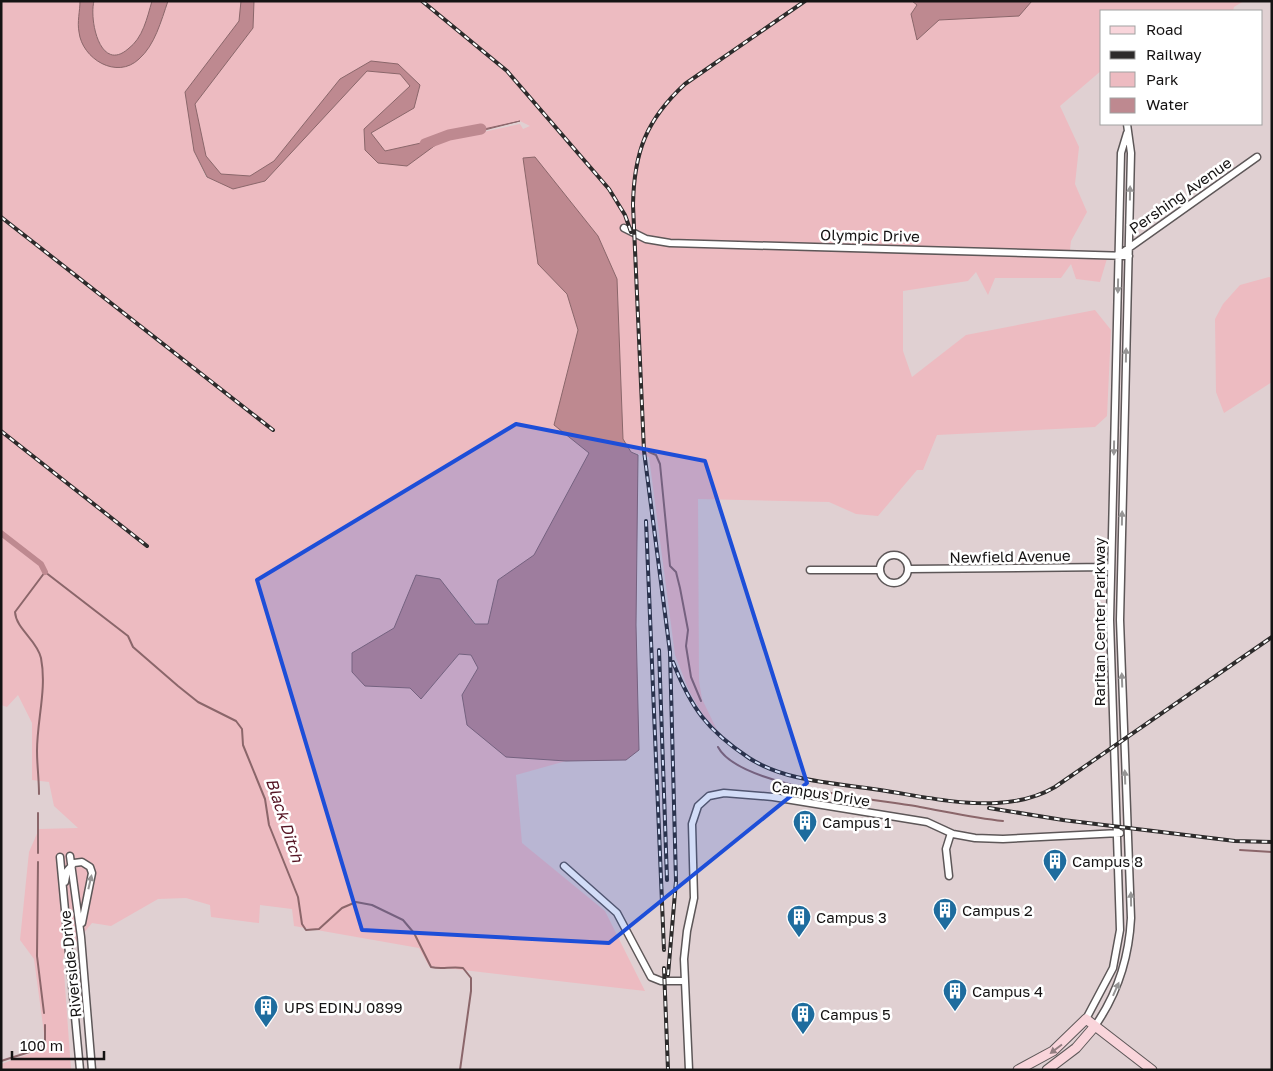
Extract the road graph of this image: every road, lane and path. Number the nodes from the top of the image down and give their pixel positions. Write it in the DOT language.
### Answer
graph roads {
  1 [pos="1127,125"];
  2 [pos="1127,133"];
  3 [pos="1257,157"];
  4 [pos="624,228"];
  5 [pos="1129,246"];
  6 [pos="1119,255"];
  7 [pos="1128,256"];
  8 [pos="1111,567"];
  9 [pos="909,569"];
  10 [pos="810,570"];
  11 [pos="880,570"];
  12 [pos="951,833"];
  13 [pos="1118,833"];
  14 [pos="1128,833"];
  15 [pos="70,856"];
  16 [pos="60,857"];
  17 [pos="71,865"];
  18 [pos="564,866"];
  19 [pos="949,876"];
  20 [pos="64,888"];
  21 [pos="81,937"];
  22 [pos="684,980"];
  23 [pos="1086,1019"];
  24 [pos="1095,1026"];
  25 [pos="80,1070"];
  26 [pos="92,1070"];
  27 [pos="689,1070"];
  28 [pos="1018,1070"];
  29 [pos="1047,1070"];
  30 [pos="1152,1070"];
  1 -- 2 [label="street, Raritan Center Parkway"];
  5 -- 2 [label="street, Raritan Center Parkway, one-way"];
  2 -- 6 [label="street, Raritan Center Parkway"];
  3 -- 5 [label="street, Pershing Avenue"];
  4 -- 6 [label="street, Olympic Drive"];
  5 -- 6 [label="street, Pershing Avenue"];
  5 -- 7 [label="street, Raritan Center Parkway"];
  6 -- 7 [label="street, Olympic Drive"];
  6 -- 8 [label="street, Raritan Center Parkway, one-way"];
  14 -- 7 [label="street, Raritan Center Parkway, one-way"];
  8 -- 9 [label="street, Newfield Avenue"];
  8 -- 13 [label="street, Raritan Center Parkway"];
  9 -- 11 [label="street"];
  9 -- 11 [label="street"];
  10 -- 11 [label="street"];
  12 -- 13 [label="street, Campus Drive"];
  12 -- 19 [label="street"];
  12 -- 22 [label="street, Campus Drive"];
  13 -- 14 [label="street, Campus Drive"];
  13 -- 23 [label="street, Raritan Center Parkway"];
  24 -- 14 [label="street, Raritan Center Parkway, one-way"];
  15 -- 17 [label="street, Riverside Drive"];
  16 -- 20 [label="street, Riverside Drive"];
  17 -- 20 [label="street"];
  17 -- 21 [label="street, Riverside Drive"];
  21 -- 17 [label="street, one-way"];
  18 -- 22 [label="street"];
  20 -- 25 [label="street, Riverside Drive"];
  21 -- 26 [label="street, Riverside Drive"];
  22 -- 27 [label="street"];
  23 -- 24 [label="street"];
  23 -- 28 [label="street, Raritan Center Parkway, one-way"];
  24 -- 29 [label="street, Raritan Center Parkway"];
  24 -- 30 [label="street"];
}
